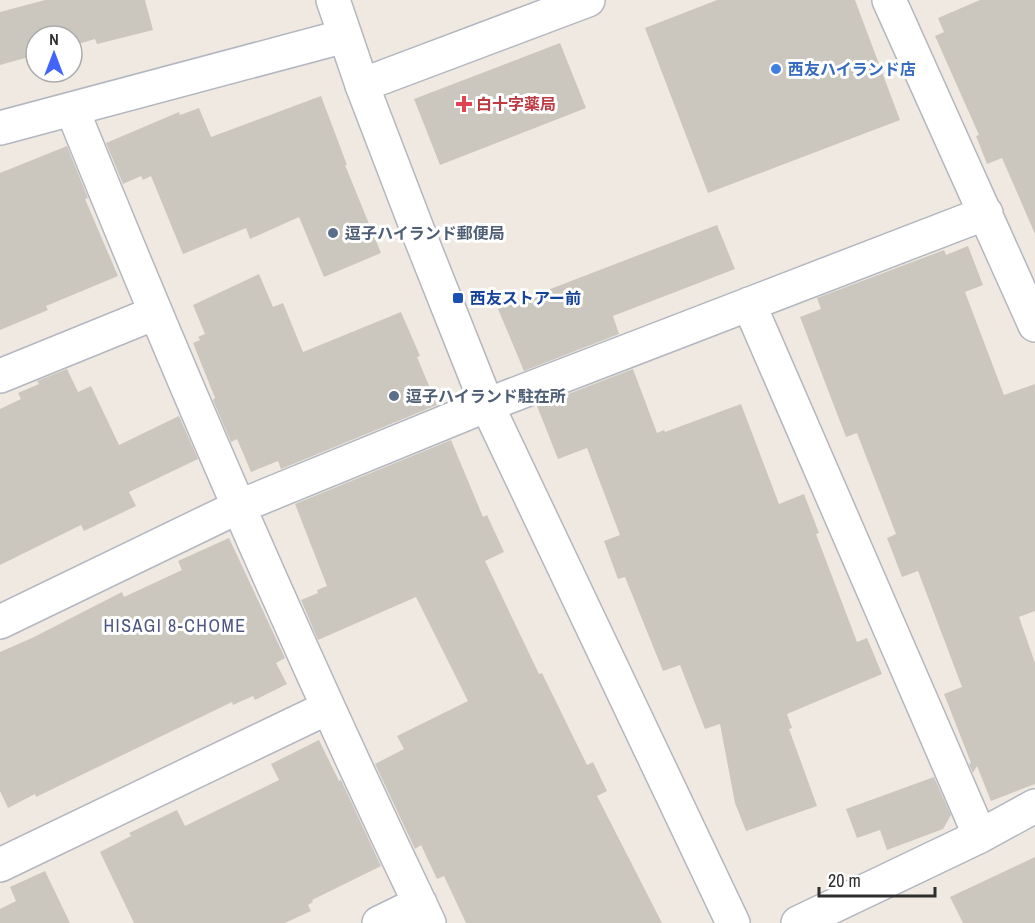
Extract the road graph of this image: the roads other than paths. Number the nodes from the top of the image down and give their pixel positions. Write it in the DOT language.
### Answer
graph roads {
  1 [pos="333,0"];
  2 [pos="588,0"];
  3 [pos="889,0"];
  4 [pos="345,36"];
  5 [pos="362,85"];
  6 [pos="72,109"];
  7 [pos="0,128"];
  8 [pos="986,213"];
  9 [pos="749,304"];
  10 [pos="155,313"];
  11 [pos="1035,325"];
  12 [pos="0,376"];
  13 [pos="487,405"];
  14 [pos="238,507"];
  15 [pos="0,622"];
  16 [pos="327,708"];
  17 [pos="1035,806"];
  18 [pos="980,836"];
  19 [pos="0,865"];
  20 [pos="424,913"];
  21 [pos="379,923"];
  22 [pos="733,923"];
  23 [pos="798,923"];
  1 -- 4 [label="street"];
  2 -- 5 [label="street"];
  3 -- 8 [label="street"];
  4 -- 5 [label="street"];
  4 -- 6 [label="street"];
  5 -- 13 [label="street"];
  6 -- 7 [label="street"];
  6 -- 10 [label="street"];
  8 -- 9 [label="street"];
  8 -- 11 [label="street"];
  9 -- 13 [label="street"];
  9 -- 18 [label="street"];
  10 -- 12 [label="street"];
  10 -- 14 [label="street"];
  13 -- 14 [label="street"];
  13 -- 22 [label="street"];
  14 -- 15 [label="street"];
  14 -- 16 [label="street"];
  16 -- 19 [label="street"];
  16 -- 20 [label="street"];
  17 -- 18 [label="street"];
  18 -- 23 [label="street"];
  20 -- 21 [label="street"];
}
